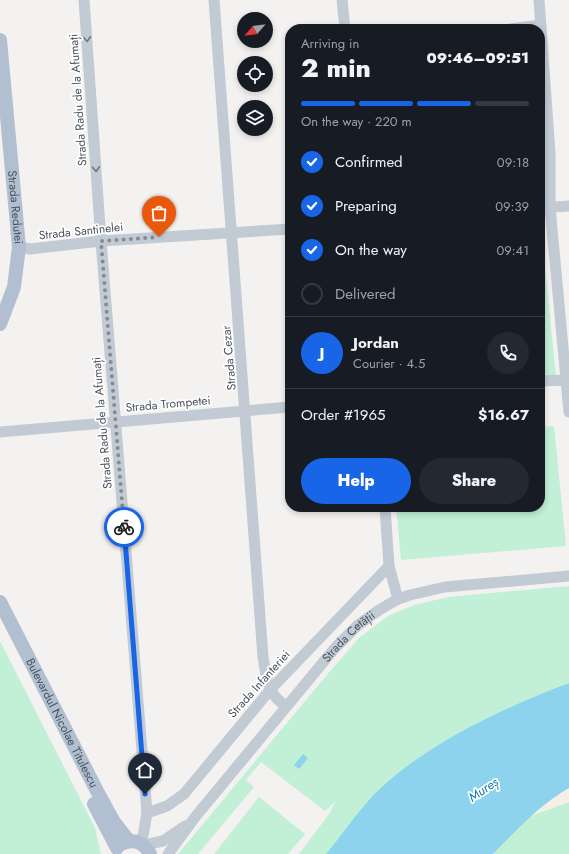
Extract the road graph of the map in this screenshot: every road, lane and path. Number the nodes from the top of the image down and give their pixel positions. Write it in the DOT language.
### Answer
graph roads {
  1 [pos="84,0"];
  2 [pos="214,0"];
  3 [pos="342,0"];
  4 [pos="539,0"];
  5 [pos="344,24"];
  6 [pos="541,24"];
  7 [pos="0,40"];
  8 [pos="545,153"];
  9 [pos="569,206"];
  10 [pos="545,208"];
  11 [pos="285,229"];
  12 [pos="231,233"];
  13 [pos="101,241"];
  14 [pos="19,248"];
  15 [pos="0,324"];
  16 [pos="545,382"];
  17 [pos="567,385"];
  18 [pos="285,407"];
  19 [pos="246,410"];
  20 [pos="569,412"];
  21 [pos="115,422"];
  22 [pos="0,432"];
  23 [pos="385,512"];
  24 [pos="389,566"];
  25 [pos="569,576"];
  26 [pos="398,599"];
  27 [pos="0,602"];
  28 [pos="0,620"];
  29 [pos="270,690"];
  30 [pos="286,706"];
  31 [pos="147,813"];
  32 [pos="196,816"];
  33 [pos="132,847"];
  34 [pos="168,854"];
  1 -- 13 [label="street, Strada Radu de la Afumați, one-way"];
  2 -- 12 [label="street, Strada Cezar"];
  3 -- 5 [label="street"];
  4 -- 6 [label="street"];
  7 -- 14 [label="main road, Strada Redutei"];
  8 -- 10 [label="street"];
  9 -- 10 [label="street"];
  10 -- 17 [label="street"];
  11 -- 12 [label="street, Strada Santinelei"];
  12 -- 13 [label="street, Strada Santinelei"];
  12 -- 19 [label="street, Strada Cezar"];
  13 -- 14 [label="street, Strada Santinelei"];
  13 -- 21 [label="street, Strada Radu de la Afumați"];
  14 -- 15 [label="main road, Strada Redutei"];
  16 -- 17 [label="street"];
  17 -- 20 [label="street"];
  18 -- 19 [label="street, Strada Trompetei"];
  19 -- 21 [label="street, Strada Trompetei"];
  19 -- 29 [label="street, Strada Cezar"];
  21 -- 22 [label="street, Strada Trompetei"];
  21 -- 31 [label="street, Strada Radu de la Afumați"];
  23 -- 24 [label="street"];
  24 -- 26 [label="street"];
  24 -- 29 [label="street, Strada Infanteriei"];
  25 -- 26 [label="street, Strada Cetății"];
  26 -- 30 [label="street, Strada Cetății"];
  27 -- 33 [label="main road, Bulevardul Nicolae Titulescu"];
  28 -- 33 [label="main road, Bulevardul Nicolae Titulescu"];
  29 -- 30 [label="street"];
  29 -- 31 [label="street, Strada Infanteriei"];
  30 -- 32 [label="street, Strada Cetății"];
  31 -- 33 [label="street, Strada Radu de la Afumați"];
  32 -- 33 [label="street, Strada Cetății"];
  32 -- 34 [label="street, Strada Cetății"];
}
